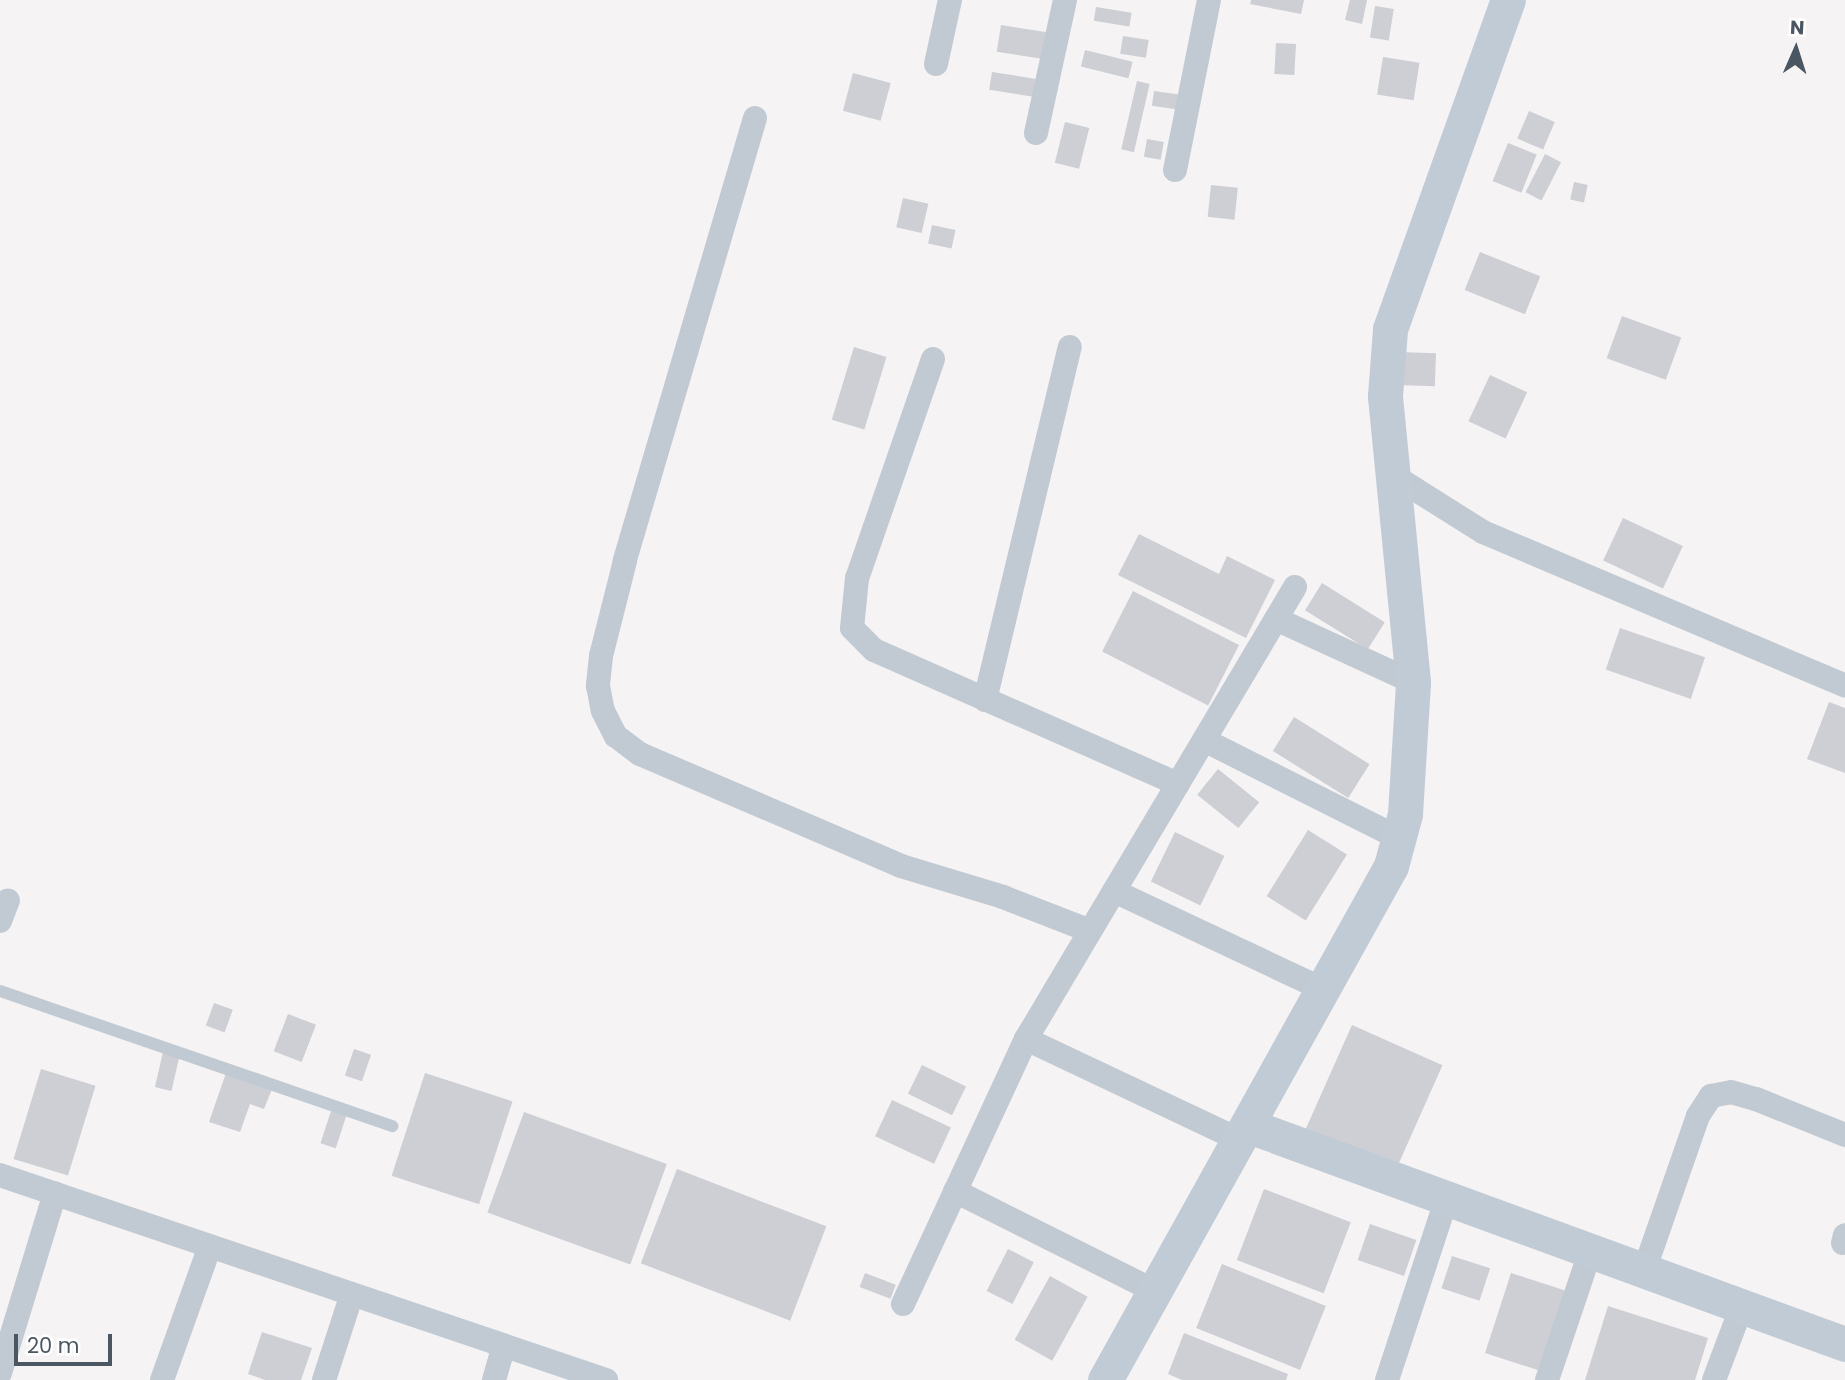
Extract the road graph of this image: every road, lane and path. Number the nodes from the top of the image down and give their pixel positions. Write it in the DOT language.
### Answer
graph roads {
  1 [pos="950,0"];
  2 [pos="1065,0"];
  3 [pos="1209,0"];
  4 [pos="1508,0"];
  5 [pos="936,64"];
  6 [pos="755,118"];
  7 [pos="1036,133"];
  8 [pos="1175,170"];
  9 [pos="1070,347"];
  10 [pos="933,359"];
  11 [pos="1394,476"];
  12 [pos="1295,587"];
  13 [pos="1276,619"];
  14 [pos="1413,682"];
  15 [pos="1845,686"];
  16 [pos="985,700"];
  17 [pos="1204,740"];
  18 [pos="1178,784"];
  19 [pos="1399,838"];
  20 [pos="1114,891"];
  21 [pos="1090,931"];
  22 [pos="1322,989"];
  23 [pos="0,991"];
  24 [pos="1026,1039"];
  25 [pos="392,1126"];
  26 [pos="1245,1133"];
  27 [pos="1845,1135"];
  28 [pos="0,1175"];
  29 [pos="955,1191"];
  30 [pos="55,1193"];
  31 [pos="1446,1201"];
  32 [pos="210,1246"];
  33 [pos="1590,1252"];
  34 [pos="1644,1270"];
  35 [pos="1153,1290"];
  36 [pos="352,1294"];
  37 [pos="903,1304"];
  38 [pos="1742,1306"];
  39 [pos="1845,1344"];
  40 [pos="505,1346"];
  41 [pos="0,1373"];
  42 [pos="162,1380"];
  43 [pos="324,1380"];
  44 [pos="494,1380"];
  45 [pos="606,1380"];
  46 [pos="1105,1380"];
  47 [pos="1387,1380"];
  48 [pos="1548,1380"];
  49 [pos="1714,1380"];
  1 -- 5 [label="street"];
  2 -- 7 [label="street"];
  3 -- 8 [label="street"];
  4 -- 11 [label="street"];
  6 -- 21 [label="street"];
  9 -- 16 [label="street"];
  10 -- 16 [label="street"];
  11 -- 14 [label="street"];
  11 -- 15 [label="street"];
  12 -- 13 [label="street"];
  13 -- 14 [label="street"];
  13 -- 17 [label="street"];
  14 -- 19 [label="street"];
  16 -- 18 [label="street"];
  17 -- 18 [label="street"];
  17 -- 19 [label="street"];
  18 -- 20 [label="street"];
  19 -- 22 [label="street"];
  20 -- 21 [label="street"];
  20 -- 22 [label="street"];
  21 -- 24 [label="street"];
  22 -- 26 [label="street"];
  23 -- 25 [label="lane"];
  24 -- 26 [label="street"];
  24 -- 29 [label="street"];
  26 -- 31 [label="street"];
  26 -- 35 [label="street"];
  27 -- 34 [label="street"];
  28 -- 30 [label="street"];
  29 -- 35 [label="street"];
  29 -- 37 [label="street"];
  30 -- 32 [label="street"];
  30 -- 41 [label="street"];
  31 -- 33 [label="street"];
  31 -- 47 [label="street"];
  32 -- 36 [label="street"];
  32 -- 42 [label="street"];
  33 -- 34 [label="street"];
  33 -- 48 [label="street"];
  34 -- 38 [label="street"];
  35 -- 46 [label="street"];
  36 -- 40 [label="street"];
  36 -- 43 [label="street"];
  38 -- 39 [label="street"];
  38 -- 49 [label="street"];
  40 -- 44 [label="street"];
  40 -- 45 [label="street"];
}
